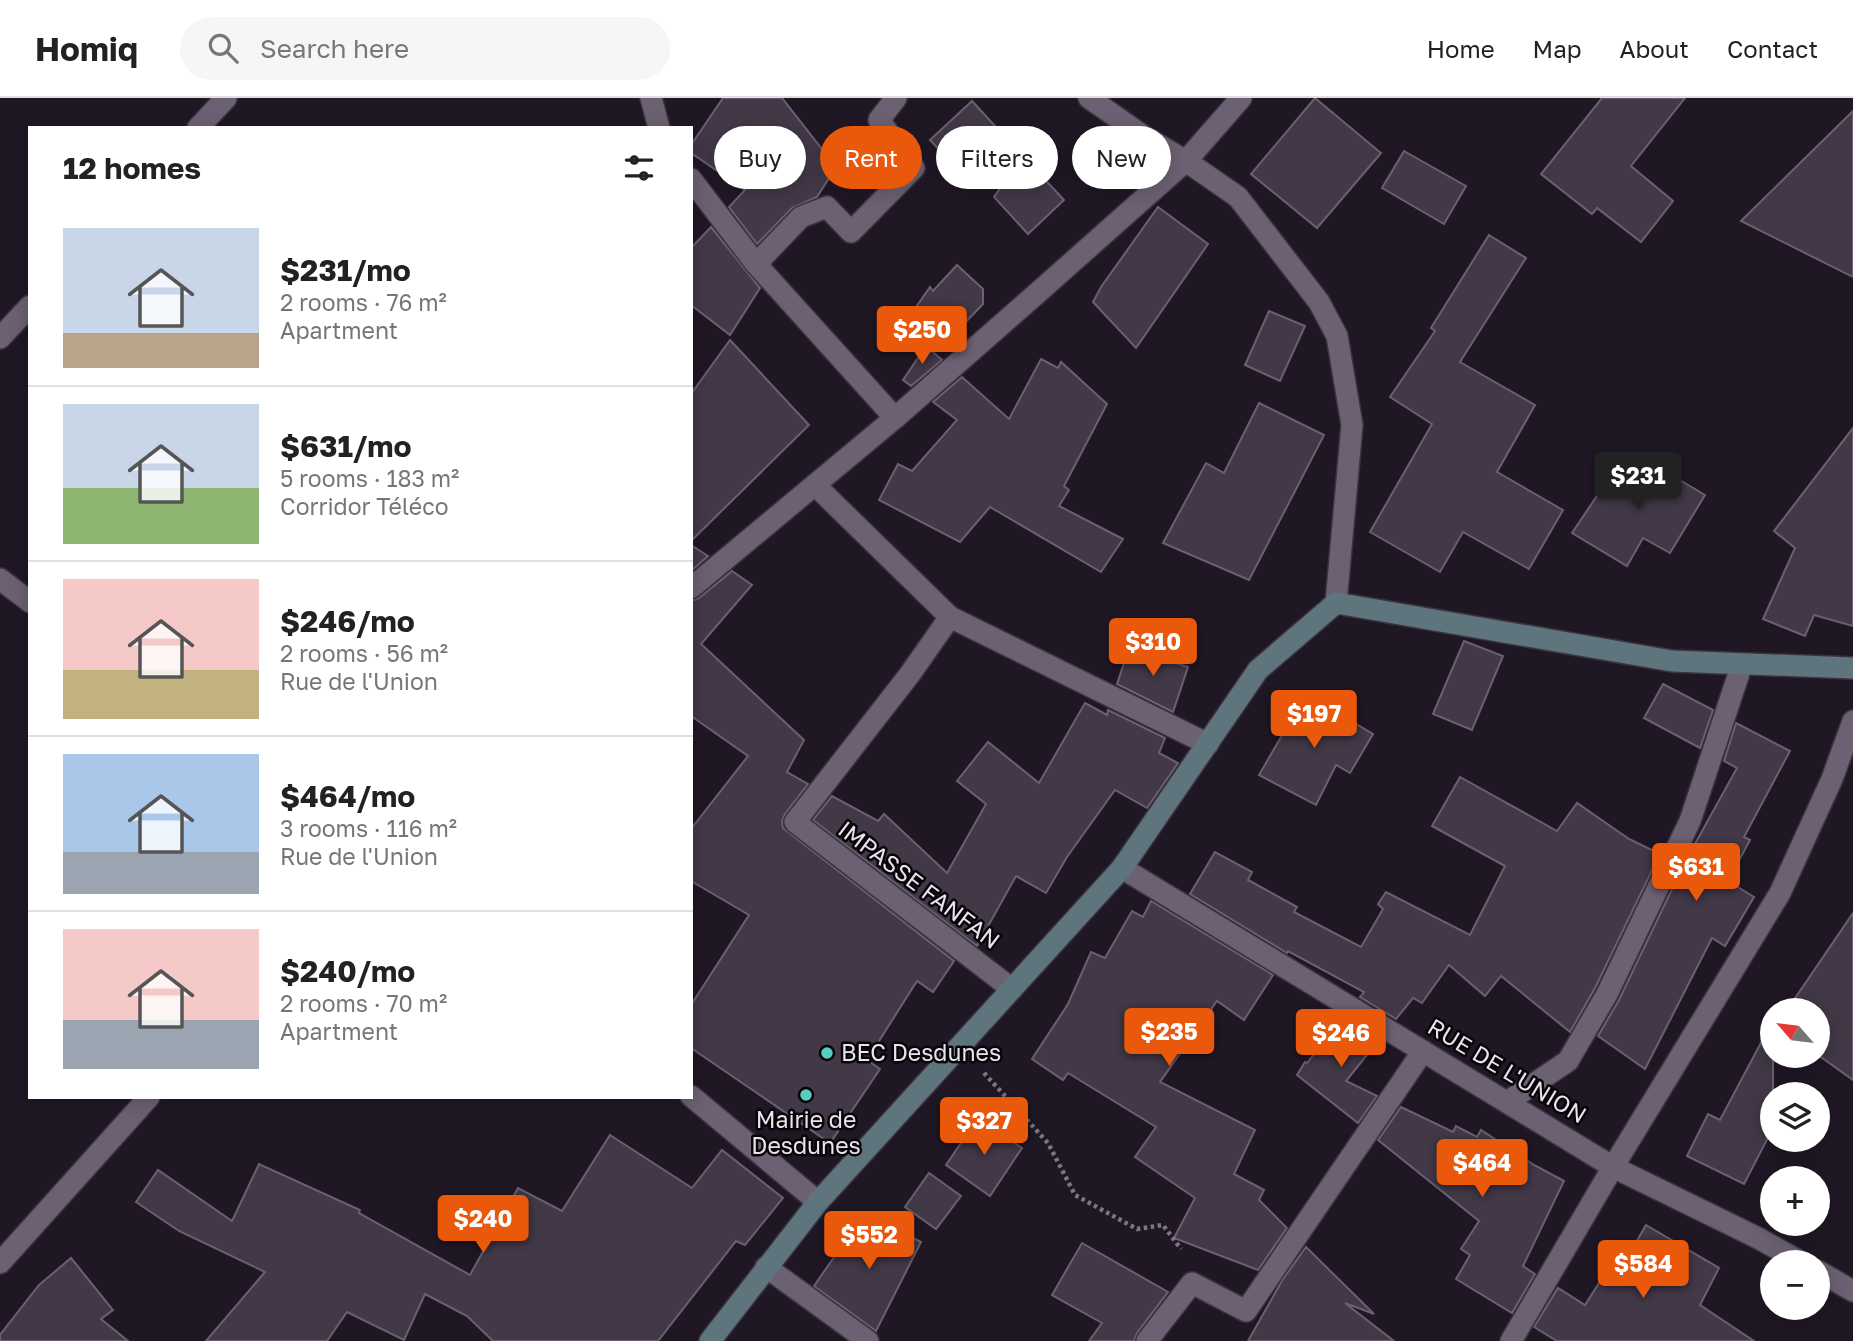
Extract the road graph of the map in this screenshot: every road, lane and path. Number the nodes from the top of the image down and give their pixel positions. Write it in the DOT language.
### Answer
graph roads {
  1 [pos="226,98"];
  2 [pos="652,98"];
  3 [pos="896,98"];
  4 [pos="1089,98"];
  5 [pos="1241,98"];
  6 [pos="200,126"];
  7 [pos="659,126"];
  8 [pos="1186,161"];
  9 [pos="693,181"];
  10 [pos="756,264"];
  11 [pos="28,308"];
  12 [pos="0,338"];
  13 [pos="895,418"];
  14 [pos="815,485"];
  15 [pos="0,579"];
  16 [pos="693,586"];
  17 [pos="28,600"];
  18 [pos="1336,603"];
  19 [pos="950,617"];
  20 [pos="1742,664"];
  21 [pos="1853,668"];
  22 [pos="1853,722"];
  23 [pos="1208,744"];
  24 [pos="1122,868"];
  25 [pos="1012,989"];
  26 [pos="960,1046"];
  27 [pos="1423,1051"];
  28 [pos="693,1098"];
  29 [pos="147,1099"];
  30 [pos="1507,1102"];
  31 [pos="1614,1167"];
  32 [pos="818,1202"];
  33 [pos="1780,1250"];
  34 [pos="0,1263"];
  35 [pos="766,1267"];
  36 [pos="1830,1278"];
  37 [pos="1192,1283"];
  38 [pos="1853,1291"];
  39 [pos="710,1341"];
  40 [pos="868,1341"];
  41 [pos="1147,1341"];
  42 [pos="1511,1341"];
  1 -- 6 [label="street"];
  2 -- 7 [label="street"];
  3 -- 10 [label="street"];
  4 -- 8 [label="street"];
  5 -- 8 [label="street"];
  8 -- 13 [label="street"];
  8 -- 18 [label="street"];
  9 -- 10 [label="street"];
  10 -- 13 [label="street"];
  11 -- 12 [label="street"];
  13 -- 14 [label="street"];
  14 -- 16 [label="street"];
  14 -- 19 [label="street"];
  15 -- 17 [label="street"];
  18 -- 20 [label="street"];
  18 -- 23 [label="street"];
  19 -- 23 [label="street"];
  19 -- 25 [label="street, IMPASSE FANFAN"];
  20 -- 21 [label="street"];
  20 -- 30 [label="street"];
  22 -- 31 [label="street"];
  23 -- 24 [label="street"];
  24 -- 25 [label="street"];
  24 -- 27 [label="street, RUE DE L'UNION"];
  25 -- 26 [label="street"];
  26 -- 32 [label="street"];
  26 -- 37 [label="path"];
  27 -- 30 [label="street, RUE DE L'UNION"];
  27 -- 37 [label="street"];
  28 -- 32 [label="street"];
  29 -- 34 [label="street"];
  30 -- 31 [label="street, RUE DE L'UNION"];
  31 -- 33 [label="street, RUE DE L'UNION"];
  31 -- 42 [label="street"];
  32 -- 35 [label="street"];
  35 -- 39 [label="street"];
  35 -- 40 [label="street"];
  36 -- 38 [label="street"];
  37 -- 41 [label="street"];
}
